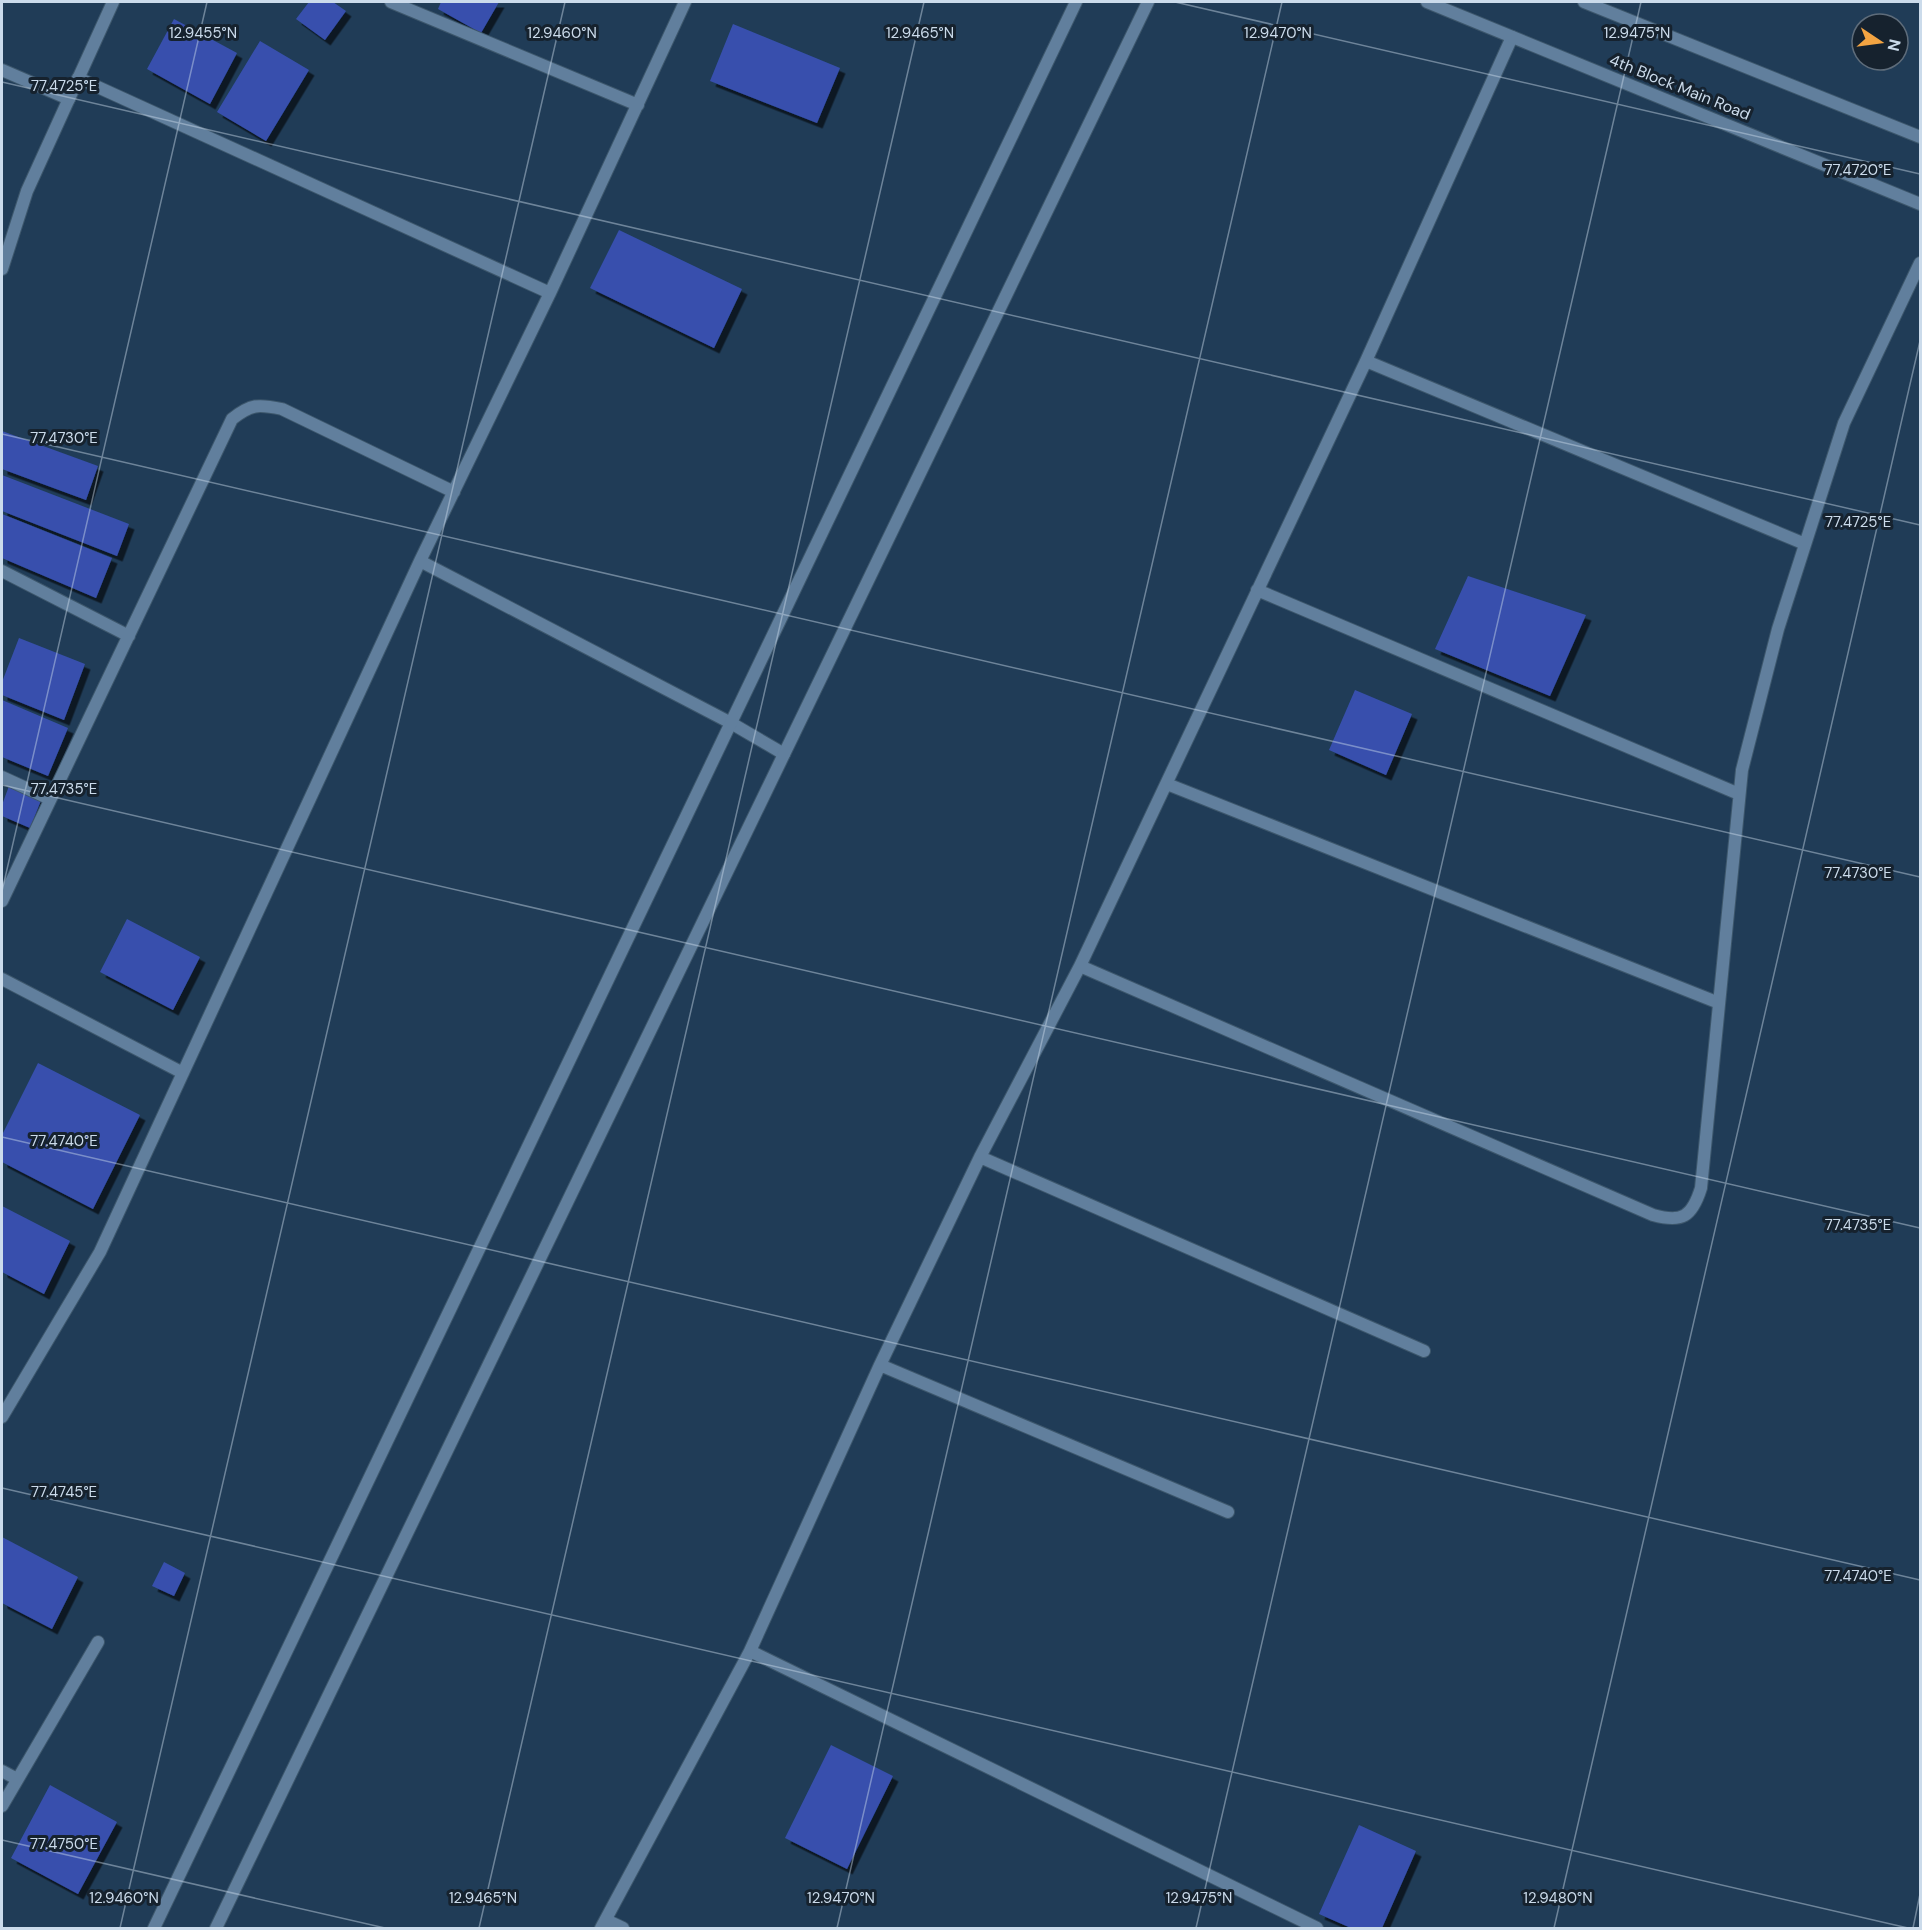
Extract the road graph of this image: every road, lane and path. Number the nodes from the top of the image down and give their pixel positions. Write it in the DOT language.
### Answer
graph roads {
  1 [pos="113,2"];
  2 [pos="391,2"];
  3 [pos="685,2"];
  4 [pos="1076,2"];
  5 [pos="1148,2"];
  6 [pos="1426,2"];
  7 [pos="1584,2"];
  8 [pos="1512,37"];
  9 [pos="2,70"];
  10 [pos="78,78"];
  11 [pos="69,99"];
  12 [pos="638,105"];
  13 [pos="1920,137"];
  14 [pos="1920,204"];
  15 [pos="1920,263"];
  16 [pos="2,268"];
  17 [pos="550,293"];
  18 [pos="1366,361"];
  19 [pos="454,492"];
  20 [pos="1805,544"];
  21 [pos="420,561"];
  22 [pos="2,571"];
  23 [pos="1257,590"];
  24 [pos="129,636"];
  25 [pos="731,723"];
  26 [pos="784,754"];
  27 [pos="2,777"];
  28 [pos="1167,784"];
  29 [pos="1739,794"];
  30 [pos="50,799"];
  31 [pos="2,901"];
  32 [pos="1080,966"];
  33 [pos="2,979"];
  34 [pos="1719,1003"];
  35 [pos="183,1073"];
  36 [pos="980,1158"];
  37 [pos="1424,1351"];
  38 [pos="880,1365"];
  39 [pos="2,1417"];
  40 [pos="1228,1512"];
  41 [pos="98,1642"];
  42 [pos="750,1651"];
  43 [pos="2,1771"];
  44 [pos="17,1779"];
  45 [pos="2,1806"];
  46 [pos="604,1924"];
  47 [pos="154,1929"];
  48 [pos="216,1929"];
  49 [pos="623,1929"];
  50 [pos="1317,1929"];
  1 -- 10 [label="street"];
  2 -- 12 [label="street"];
  3 -- 12 [label="street"];
  4 -- 25 [label="street"];
  5 -- 26 [label="street"];
  6 -- 8 [label="street, 4th Block Main Road"];
  7 -- 13 [label="street"];
  8 -- 14 [label="street, 4th Block Main Road"];
  8 -- 18 [label="street"];
  9 -- 11 [label="street"];
  10 -- 11 [label="street"];
  10 -- 17 [label="street"];
  11 -- 16 [label="street"];
  12 -- 17 [label="street"];
  15 -- 20 [label="street"];
  17 -- 19 [label="street"];
  18 -- 20 [label="street"];
  18 -- 23 [label="street"];
  19 -- 21 [label="street"];
  19 -- 24 [label="street"];
  20 -- 29 [label="street"];
  21 -- 25 [label="street"];
  21 -- 35 [label="street"];
  22 -- 24 [label="street"];
  23 -- 28 [label="street"];
  23 -- 29 [label="street"];
  24 -- 30 [label="street"];
  25 -- 26 [label="street"];
  25 -- 47 [label="street"];
  26 -- 48 [label="street"];
  27 -- 30 [label="street"];
  28 -- 32 [label="street"];
  28 -- 34 [label="street"];
  29 -- 34 [label="street"];
  30 -- 31 [label="street"];
  32 -- 34 [label="street"];
  32 -- 36 [label="street"];
  33 -- 35 [label="street"];
  35 -- 39 [label="street"];
  36 -- 37 [label="street"];
  36 -- 38 [label="street"];
  38 -- 40 [label="street"];
  38 -- 42 [label="street"];
  41 -- 44 [label="street"];
  42 -- 46 [label="street"];
  42 -- 50 [label="street"];
  43 -- 44 [label="street"];
  44 -- 45 [label="street"];
  46 -- 49 [label="street"];
}
